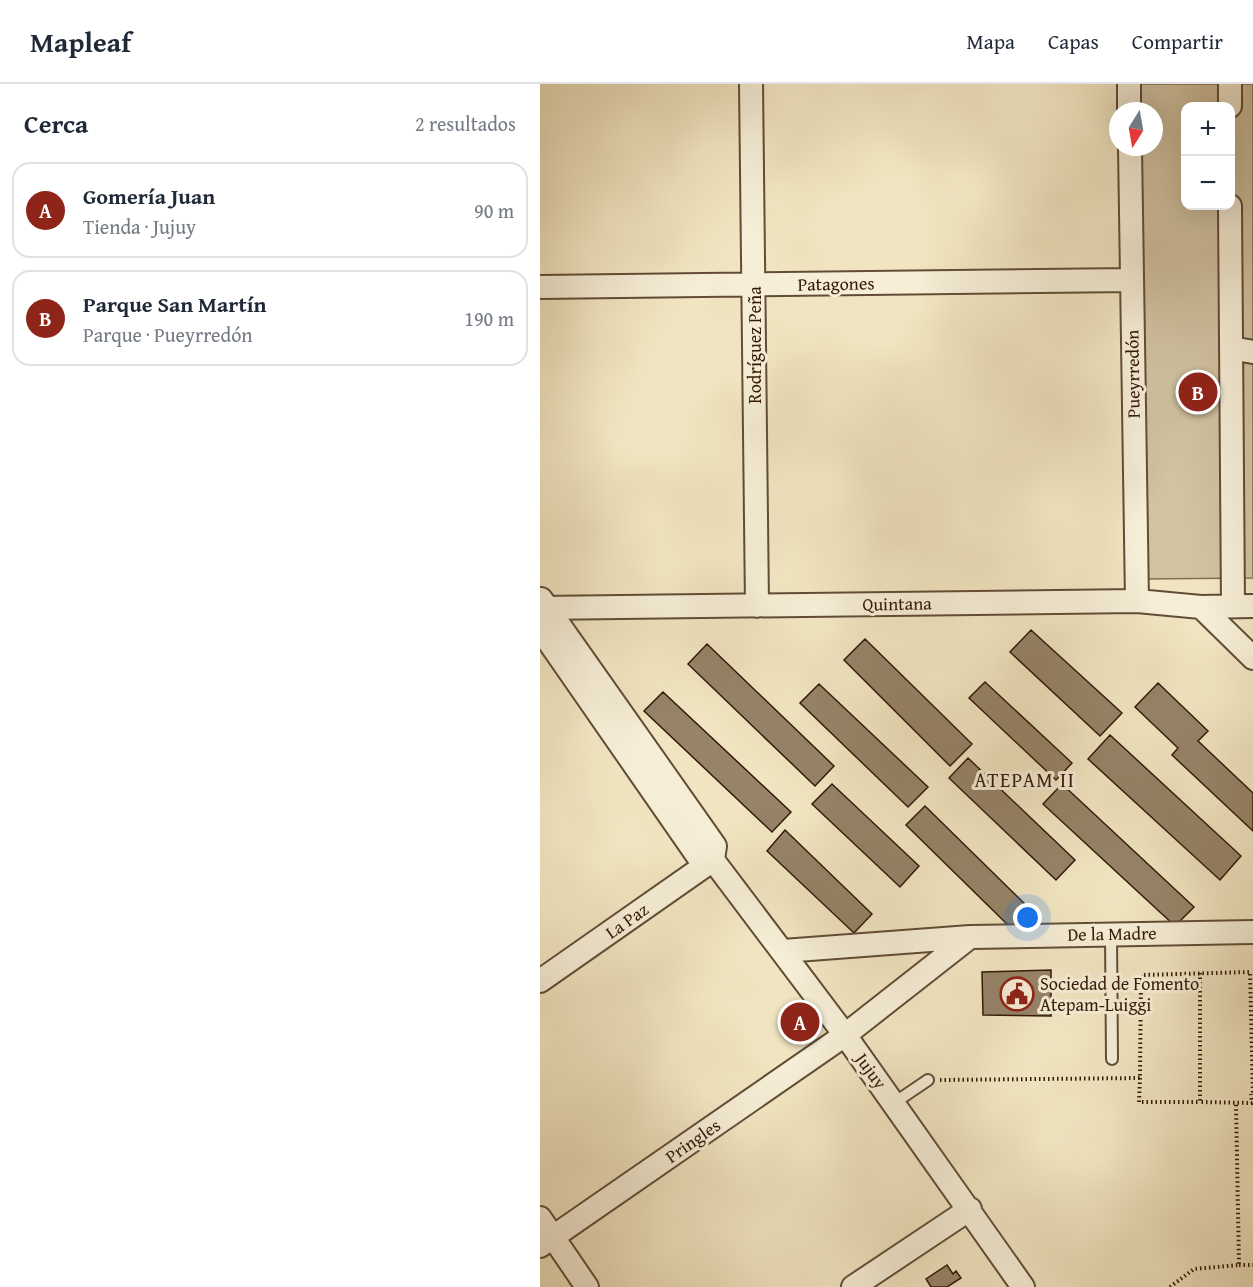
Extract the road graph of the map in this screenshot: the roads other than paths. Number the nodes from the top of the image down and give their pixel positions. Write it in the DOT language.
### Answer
graph roads {
  1 [pos="751,84"];
  2 [pos="1129,84"];
  3 [pos="1230,84"];
  4 [pos="1129,102"];
  5 [pos="1230,102"];
  6 [pos="1130,156"];
  7 [pos="1230,210"];
  8 [pos="1131,279"];
  9 [pos="754,285"];
  10 [pos="540,287"];
  11 [pos="1231,348"];
  12 [pos="1253,352"];
  13 [pos="1137,601"];
  14 [pos="542,604"];
  15 [pos="757,606"];
  16 [pos="1243,606"];
  17 [pos="1201,607"];
  18 [pos="540,629"];
  19 [pos="1253,657"];
  20 [pos="713,860"];
  21 [pos="1253,932"];
  22 [pos="1111,934"];
  23 [pos="970,937"];
  24 [pos="783,951"];
  25 [pos="540,981"];
  26 [pos="845,1035"];
  27 [pos="1112,1059"];
  28 [pos="928,1080"];
  29 [pos="894,1103"];
  30 [pos="970,1209"];
  31 [pos="540,1218"];
  32 [pos="547,1242"];
  33 [pos="587,1287"];
  34 [pos="853,1287"];
  35 [pos="1023,1287"];
  1 -- 9 [label="street, Rodríguez Peña"];
  2 -- 4 [label="street"];
  3 -- 5 [label="street"];
  6 -- 8 [label="street, Pueyrredón"];
  7 -- 11 [label="street"];
  8 -- 9 [label="street, Patagones"];
  8 -- 13 [label="street, Pueyrredón"];
  9 -- 10 [label="street, Patagones"];
  9 -- 15 [label="street, Rodríguez Peña"];
  11 -- 12 [label="street"];
  11 -- 16 [label="street"];
  13 -- 15 [label="street, Quintana"];
  13 -- 17 [label="street, Quintana"];
  14 -- 15 [label="street, Quintana"];
  14 -- 20 [label="street"];
  16 -- 17 [label="street, Quintana"];
  17 -- 19 [label="street"];
  18 -- 20 [label="street"];
  20 -- 24 [label="street, Jujuy"];
  20 -- 25 [label="street, La Paz"];
  21 -- 22 [label="street, De la Madre"];
  22 -- 23 [label="street, De la Madre"];
  22 -- 27 [label="lane"];
  23 -- 24 [label="street, De la Madre"];
  23 -- 26 [label="street"];
  24 -- 26 [label="street, Jujuy"];
  26 -- 29 [label="street, Jujuy"];
  26 -- 32 [label="street, Pringles"];
  28 -- 29 [label="lane"];
  29 -- 30 [label="street, Jujuy"];
  30 -- 34 [label="street"];
  30 -- 35 [label="street, Jujuy"];
  31 -- 32 [label="street"];
  32 -- 33 [label="street"];
}
